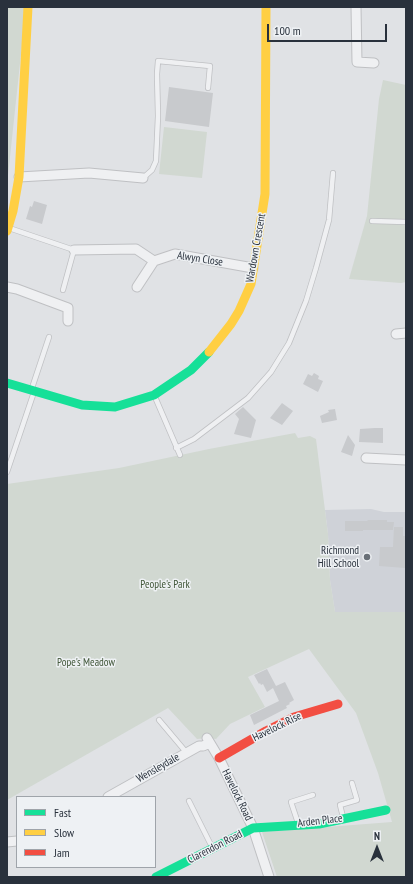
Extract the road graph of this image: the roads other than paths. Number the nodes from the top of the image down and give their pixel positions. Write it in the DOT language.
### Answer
graph roads {
  1 [pos="28,7"];
  2 [pos="266,7"];
  3 [pos="356,7"];
  4 [pos="374,63"];
  5 [pos="208,88"];
  6 [pos="333,173"];
  7 [pos="19,177"];
  8 [pos="143,178"];
  9 [pos="372,221"];
  10 [pos="406,222"];
  11 [pos="8,229"];
  12 [pos="74,250"];
  13 [pos="154,261"];
  14 [pos="253,268"];
  15 [pos="7,287"];
  16 [pos="137,287"];
  17 [pos="64,290"];
  18 [pos="68,321"];
  19 [pos="406,333"];
  20 [pos="396,334"];
  21 [pos="49,337"];
  22 [pos="7,383"];
  23 [pos="33,390"];
  24 [pos="154,395"];
  25 [pos="176,448"];
  26 [pos="180,455"];
  27 [pos="366,458"];
  28 [pos="406,460"];
  29 [pos="7,472"];
  30 [pos="338,704"];
  31 [pos="159,720"];
  32 [pos="208,740"];
  33 [pos="186,752"];
  34 [pos="219,758"];
  35 [pos="352,783"];
  36 [pos="313,795"];
  37 [pos="110,796"];
  38 [pos="189,801"];
  39 [pos="386,810"];
  40 [pos="344,819"];
  41 [pos="298,825"];
  42 [pos="253,828"];
  43 [pos="212,849"];
  44 [pos="156,877"];
  45 [pos="269,877"];
  1 -- 7 [label="street"];
  2 -- 14 [label="street, Wardown Crescent"];
  3 -- 4 [label="street"];
  5 -- 8 [label="lane"];
  6 -- 25 [label="lane"];
  7 -- 8 [label="street"];
  7 -- 11 [label="street"];
  9 -- 10 [label="lane"];
  11 -- 12 [label="lane"];
  12 -- 13 [label="street"];
  12 -- 17 [label="lane"];
  13 -- 14 [label="street, Alwyn Close"];
  13 -- 16 [label="street"];
  14 -- 24 [label="street, Wardown Crescent"];
  15 -- 18 [label="street"];
  19 -- 20 [label="street"];
  21 -- 23 [label="lane"];
  22 -- 23 [label="street, Wardown Crescent"];
  23 -- 24 [label="street, Wardown Crescent"];
  23 -- 29 [label="lane"];
  24 -- 25 [label="lane"];
  25 -- 26 [label="lane"];
  27 -- 28 [label="street"];
  30 -- 34 [label="street, Havelock Rise"];
  31 -- 33 [label="lane"];
  32 -- 33 [label="street, Wensleydale"];
  32 -- 34 [label="street, Havelock Road"];
  33 -- 37 [label="street, Wensleydale"];
  34 -- 42 [label="street, Havelock Road"];
  35 -- 40 [label="lane"];
  36 -- 41 [label="lane"];
  38 -- 43 [label="lane"];
  39 -- 40 [label="street, Arden Place"];
  40 -- 41 [label="street, Arden Place"];
  41 -- 42 [label="street, Arden Place"];
  42 -- 43 [label="street, Clarendon Road"];
  42 -- 45 [label="street, Havelock Road"];
  43 -- 44 [label="street, Clarendon Road"];
}
